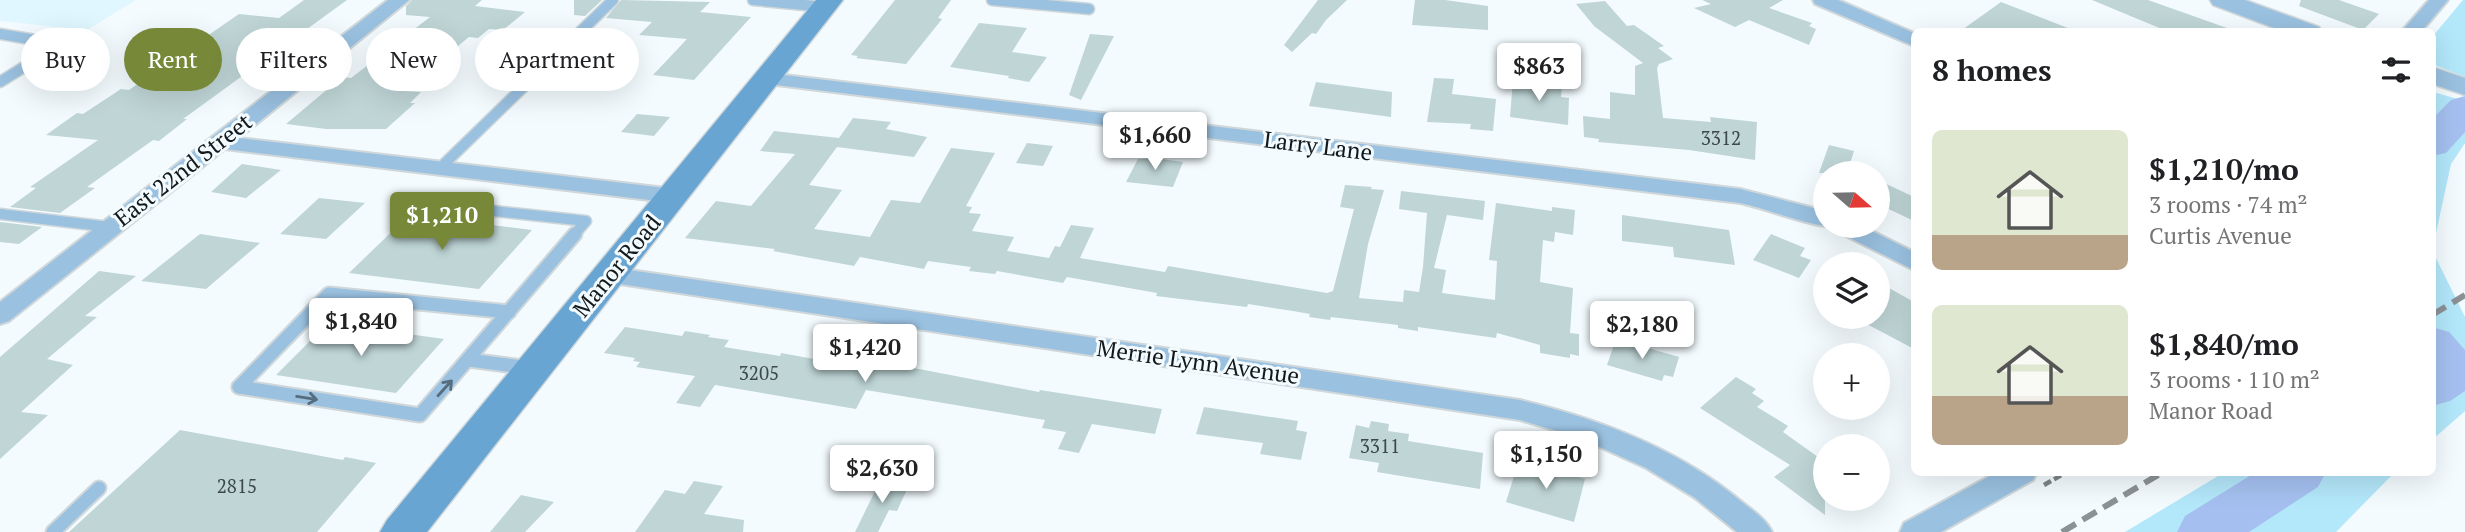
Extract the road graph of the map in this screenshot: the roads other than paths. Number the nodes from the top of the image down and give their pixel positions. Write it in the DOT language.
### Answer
graph roads {
  1 [pos="400,0"];
  2 [pos="613,0"];
  3 [pos="753,0"];
  4 [pos="992,0"];
  5 [pos="1822,0"];
  6 [pos="2222,0"];
  7 [pos="2439,0"];
  8 [pos="827,4"];
  9 [pos="1089,9"];
  10 [pos="2299,28"];
  11 [pos="2414,28"];
  12 [pos="0,34"];
  13 [pos="1911,39"];
  14 [pos="2436,76"];
  15 [pos="766,79"];
  16 [pos="0,82"];
  17 [pos="2465,87"];
  18 [pos="219,142"];
  19 [pos="440,168"];
  20 [pos="674,196"];
  21 [pos="430,204"];
  22 [pos="0,214"];
  23 [pos="1813,215"];
  24 [pos="110,227"];
  25 [pos="1867,238"];
  26 [pos="1911,260"];
  27 [pos="610,275"];
  28 [pos="509,312"];
  29 [pos="0,315"];
  30 [pos="469,360"];
  31 [pos="534,368"];
  32 [pos="2016,476"];
  33 [pos="99,488"];
  34 [pos="53,532"];
  35 [pos="402,532"];
  36 [pos="1757,532"];
  37 [pos="1915,532"];
  1 -- 18 [label="street, East 22nd Street"];
  2 -- 19 [label="lane"];
  3 -- 8 [label="lane"];
  4 -- 9 [label="lane"];
  5 -- 13 [label="street"];
  6 -- 10 [label="street"];
  7 -- 11 [label="street"];
  8 -- 15 [label="main road, Manor Road"];
  12 -- 16 [label="lane"];
  14 -- 17 [label="street"];
  15 -- 20 [label="main road, Manor Road"];
  15 -- 23 [label="street, Larry Lane"];
  18 -- 19 [label="street"];
  18 -- 24 [label="street, East 22nd Street"];
  19 -- 20 [label="street"];
  20 -- 27 [label="main road, Manor Road"];
  21 -- 28 [label="lane"];
  22 -- 24 [label="lane"];
  24 -- 29 [label="street, East 22nd Street"];
  25 -- 26 [label="street"];
  27 -- 31 [label="main road, Manor Road"];
  27 -- 36 [label="street, Merrie Lynn Avenue"];
  28 -- 30 [label="lane"];
  28 -- 30 [label="lane, one-way"];
  30 -- 31 [label="lane"];
  31 -- 35 [label="main road, Manor Road"];
  32 -- 37 [label="street"];
  33 -- 34 [label="lane"];
}
